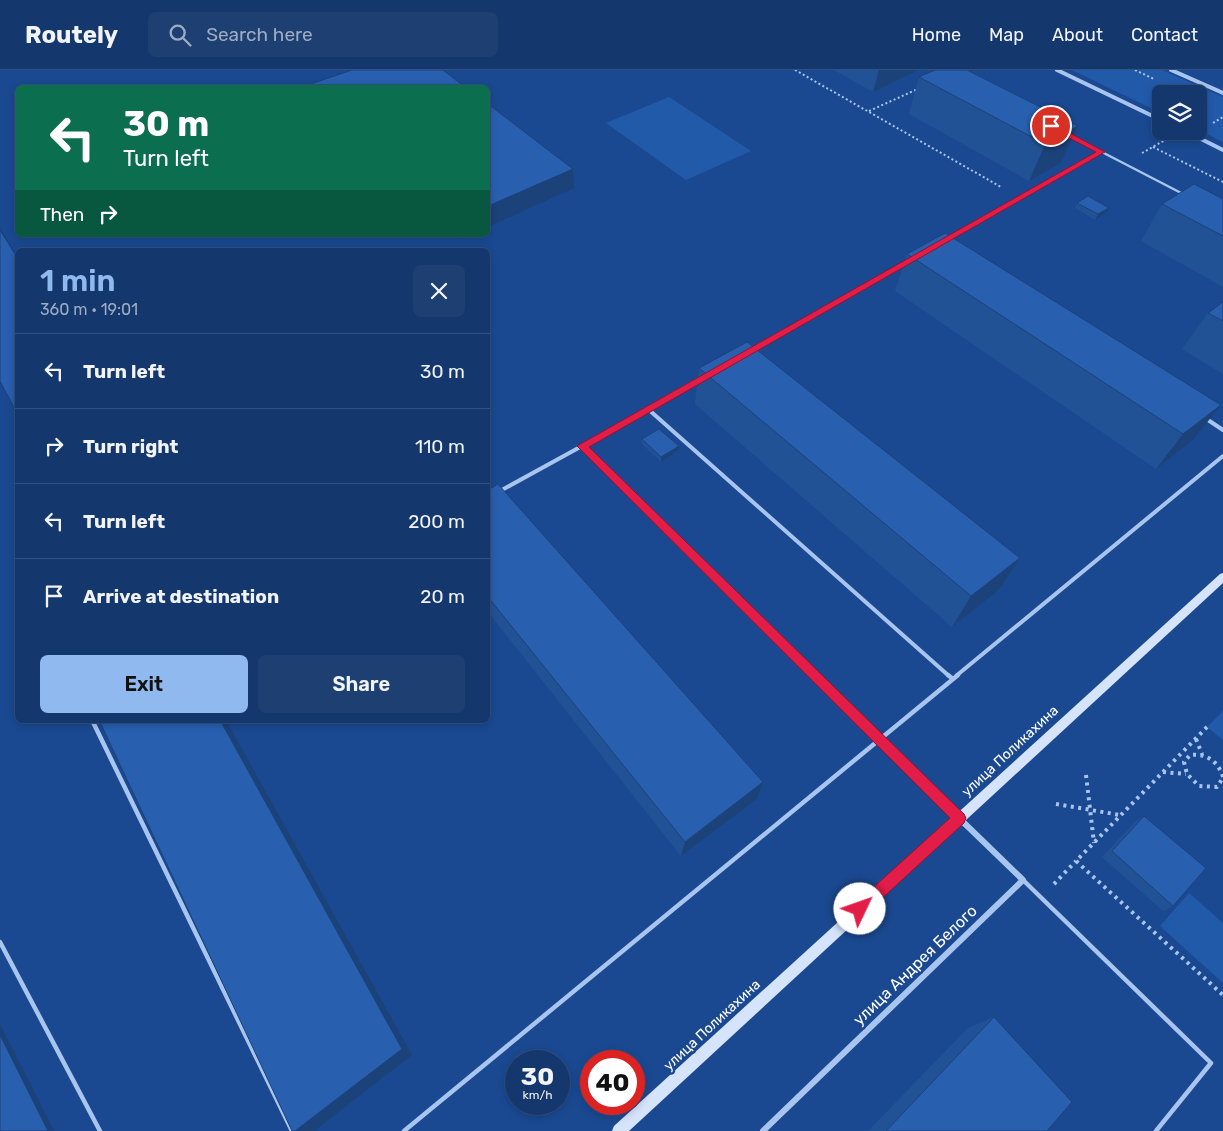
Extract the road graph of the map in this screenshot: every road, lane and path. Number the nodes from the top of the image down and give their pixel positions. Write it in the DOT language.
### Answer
graph roads {
  1 [pos="795,70"];
  2 [pos="1057,70"];
  3 [pos="1171,70"];
  4 [pos="922,86"];
  5 [pos="1223,94"];
  6 [pos="868,112"];
  7 [pos="1152,116"];
  8 [pos="1223,118"];
  9 [pos="1210,125"];
  10 [pos="1068,134"];
  11 [pos="1203,140"];
  12 [pos="1153,147"];
  13 [pos="1223,150"];
  14 [pos="1101,152"];
  15 [pos="1223,182"];
  16 [pos="1018,197"];
  17 [pos="1190,198"];
  18 [pos="940,242"];
  19 [pos="914,257"];
  20 [pos="743,355"];
  21 [pos="708,374"];
  22 [pos="648,408"];
  23 [pos="1198,414"];
  24 [pos="1223,430"];
  25 [pos="582,446"];
  26 [pos="1223,456"];
  27 [pos="496,494"];
  28 [pos="1223,577"];
  29 [pos="953,679"];
  30 [pos="93,723"];
  31 [pos="1207,727"];
  32 [pos="881,739"];
  33 [pos="1196,739"];
  34 [pos="1180,754"];
  35 [pos="1202,755"];
  36 [pos="1186,759"];
  37 [pos="1222,771"];
  38 [pos="1163,772"];
  39 [pos="1186,774"];
  40 [pos="1086,775"];
  41 [pos="1223,778"];
  42 [pos="1222,785"];
  43 [pos="1056,804"];
  44 [pos="1090,810"];
  45 [pos="1121,815"];
  46 [pos="960,818"];
  47 [pos="1094,844"];
  48 [pos="1076,861"];
  49 [pos="1023,880"];
  50 [pos="1041,897"];
  51 [pos="0,942"];
  52 [pos="1223,995"];
  53 [pos="100,1131"];
  54 [pos="292,1131"];
  55 [pos="404,1131"];
  56 [pos="619,1131"];
  57 [pos="763,1131"];
  58 [pos="1156,1131"];
  1 -- 6 [label="path"];
  2 -- 7 [label="street"];
  3 -- 5 [label="street"];
  4 -- 6 [label="path"];
  6 -- 16 [label="path"];
  8 -- 9 [label="path"];
  10 -- 14 [label="lane"];
  11 -- 13 [label="street"];
  12 -- 15 [label="path"];
  14 -- 16 [label="lane"];
  14 -- 17 [label="lane"];
  16 -- 18 [label="lane"];
  19 -- 20 [label="lane"];
  21 -- 22 [label="lane"];
  22 -- 25 [label="lane"];
  22 -- 29 [label="lane"];
  23 -- 24 [label="lane"];
  25 -- 27 [label="lane"];
  25 -- 32 [label="lane"];
  26 -- 29 [label="lane"];
  28 -- 46 [label="street, улица Поликахина"];
  29 -- 32 [label="lane"];
  30 -- 54 [label="lane"];
  31 -- 33 [label="path"];
  32 -- 46 [label="lane"];
  32 -- 55 [label="lane"];
  33 -- 34 [label="path"];
  33 -- 35 [label="path"];
  34 -- 36 [label="path"];
  34 -- 38 [label="path"];
  35 -- 36 [label="path"];
  35 -- 37 [label="path"];
  36 -- 39 [label="path"];
  37 -- 41 [label="path"];
  38 -- 39 [label="path"];
  38 -- 45 [label="path"];
  39 -- 42 [label="path"];
  40 -- 44 [label="path"];
  41 -- 42 [label="path"];
  43 -- 44 [label="path"];
  44 -- 45 [label="path"];
  44 -- 47 [label="path"];
  45 -- 47 [label="path"];
  46 -- 49 [label="street"];
  46 -- 56 [label="street, улица Поликахина"];
  47 -- 48 [label="path"];
  48 -- 50 [label="path"];
  48 -- 52 [label="path"];
  49 -- 50 [label="lane"];
  49 -- 57 [label="street, улица Андрея Белого"];
  50 -- 58 [label="lane"];
  51 -- 53 [label="lane"];
}
